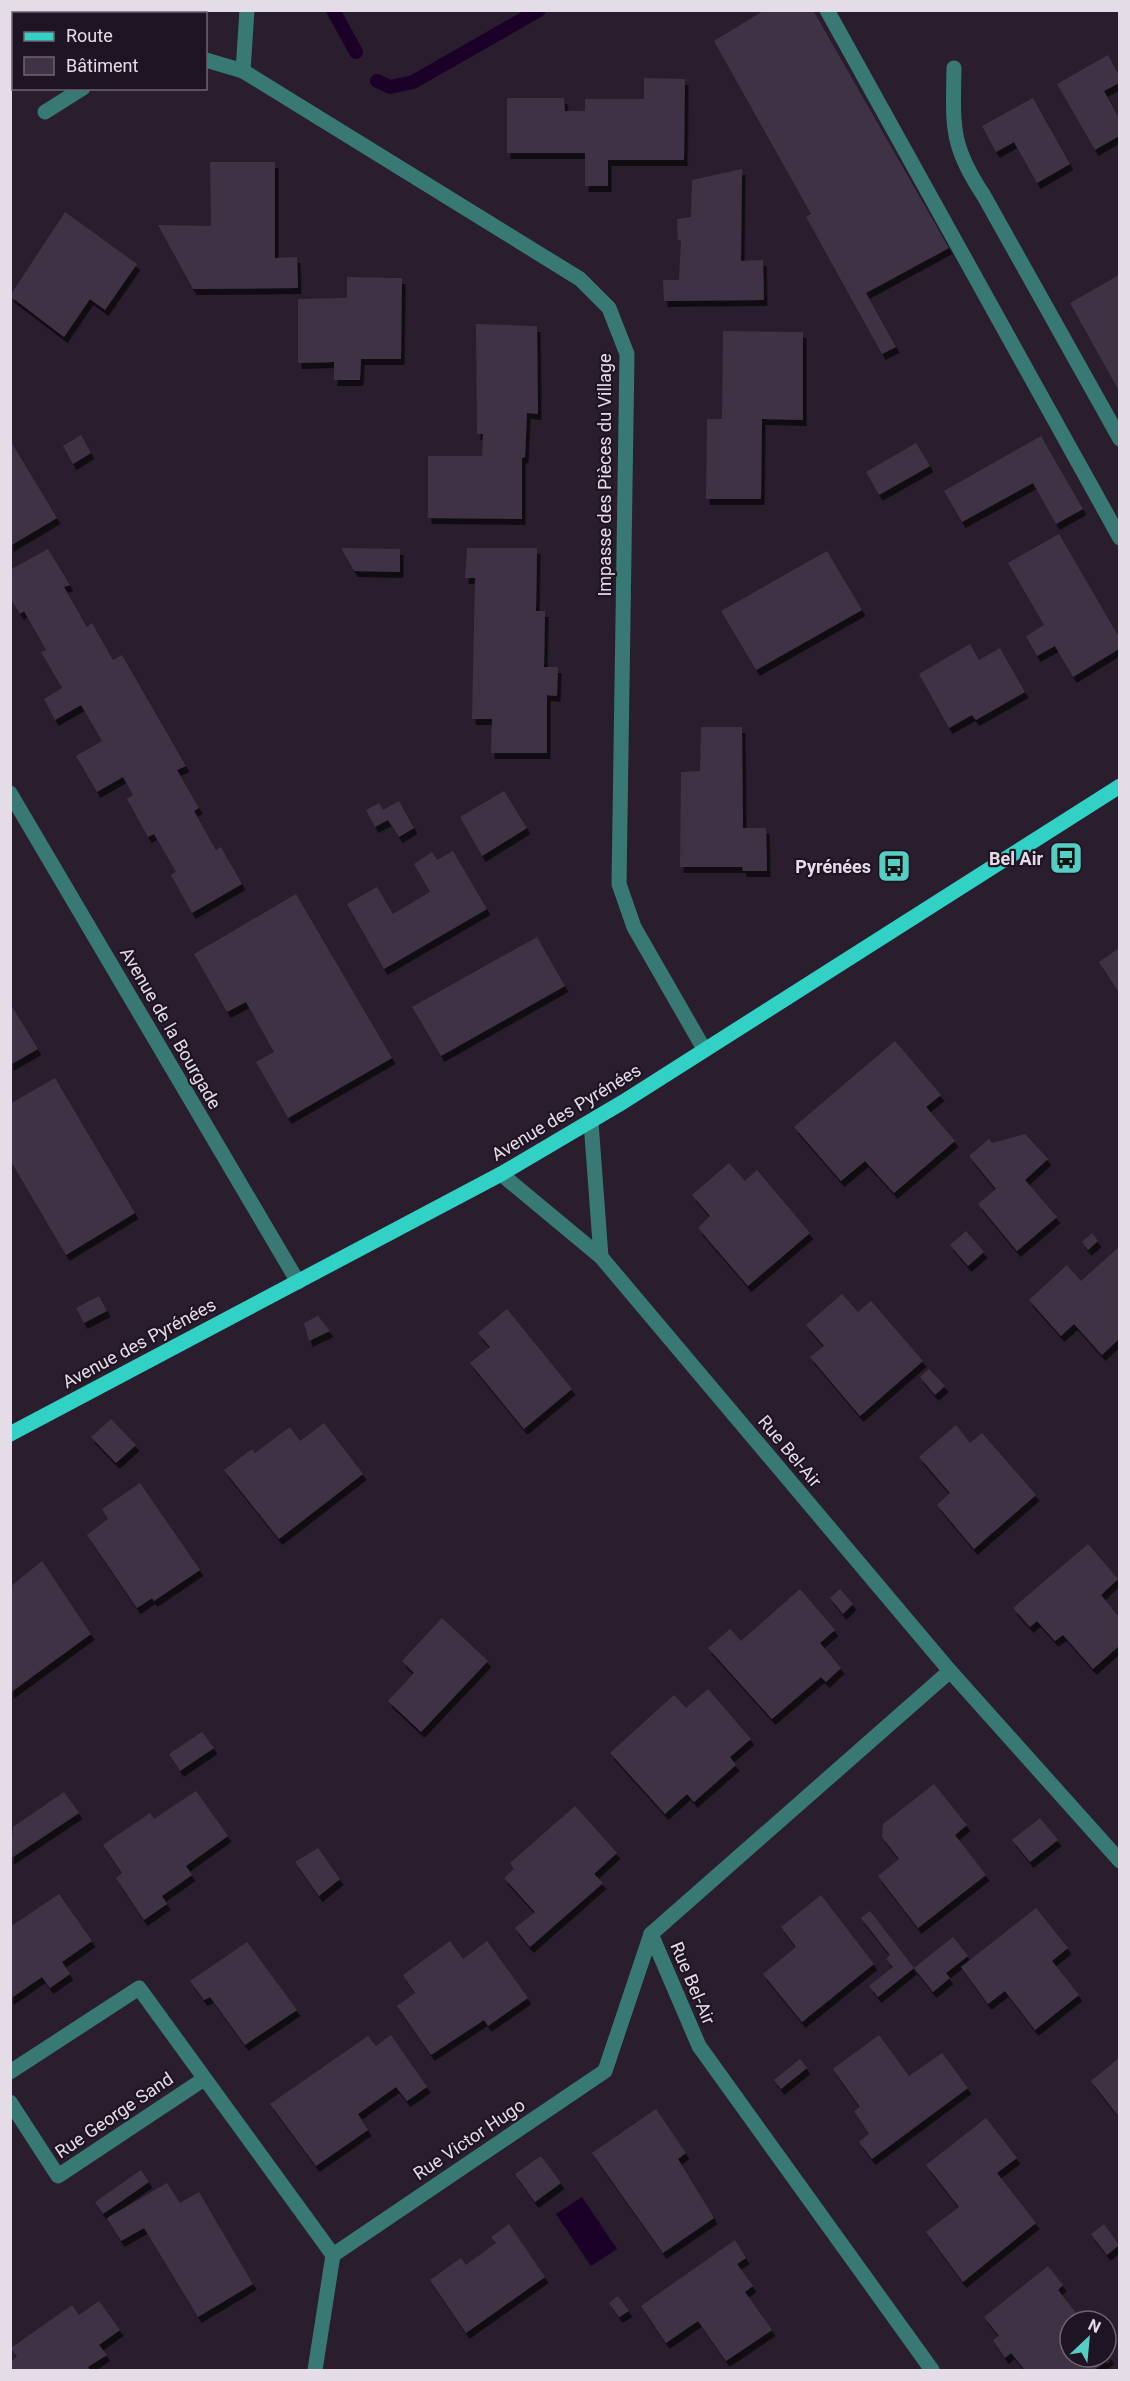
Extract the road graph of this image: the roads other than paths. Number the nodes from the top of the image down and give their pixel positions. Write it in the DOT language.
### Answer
graph roads {
  1 [pos="247,10"];
  2 [pos="827,10"];
  3 [pos="207,60"];
  4 [pos="954,68"];
  5 [pos="243,71"];
  6 [pos="80,90"];
  7 [pos="45,112"];
  8 [pos="1119,439"];
  9 [pos="1119,538"];
  10 [pos="1119,786"];
  11 [pos="10,793"];
  12 [pos="704,1049"];
  13 [pos="591,1122"];
  14 [pos="501,1174"];
  15 [pos="601,1257"];
  16 [pos="298,1282"];
  17 [pos="10,1434"];
  18 [pos="950,1671"];
  19 [pos="1119,1861"];
  20 [pos="651,1934"];
  21 [pos="10,2072"];
  22 [pos="204,2079"];
  23 [pos="10,2102"];
  24 [pos="333,2255"];
  25 [pos="315,2370"];
  26 [pos="932,2370"];
  1 -- 5 [label="street"];
  2 -- 9 [label="street"];
  3 -- 5 [label="street, Impasse des Pièces du Village"];
  4 -- 8 [label="street"];
  5 -- 12 [label="street, Impasse des Pièces du Village"];
  6 -- 7 [label="street"];
  10 -- 12 [label="main road, Avenue des Pyrénées"];
  11 -- 16 [label="street, Avenue de la Bourgade"];
  12 -- 13 [label="main road, Avenue des Pyrénées"];
  13 -- 14 [label="main road, Avenue des Pyrénées"];
  13 -- 15 [label="street"];
  14 -- 15 [label="street, Rue Bel-Air"];
  14 -- 16 [label="main road, Avenue des Pyrénées"];
  15 -- 18 [label="street, Rue Bel-Air"];
  16 -- 17 [label="main road, Avenue des Pyrénées"];
  18 -- 19 [label="street, Rue Bel-Air"];
  18 -- 20 [label="street, Rue Bel-Air"];
  20 -- 24 [label="street, Rue Victor Hugo"];
  20 -- 26 [label="street, Rue Bel-Air"];
  21 -- 22 [label="street, Rue George Sand"];
  22 -- 23 [label="street, Rue George Sand"];
  22 -- 24 [label="street, Rue George Sand"];
  24 -- 25 [label="street"];
}
